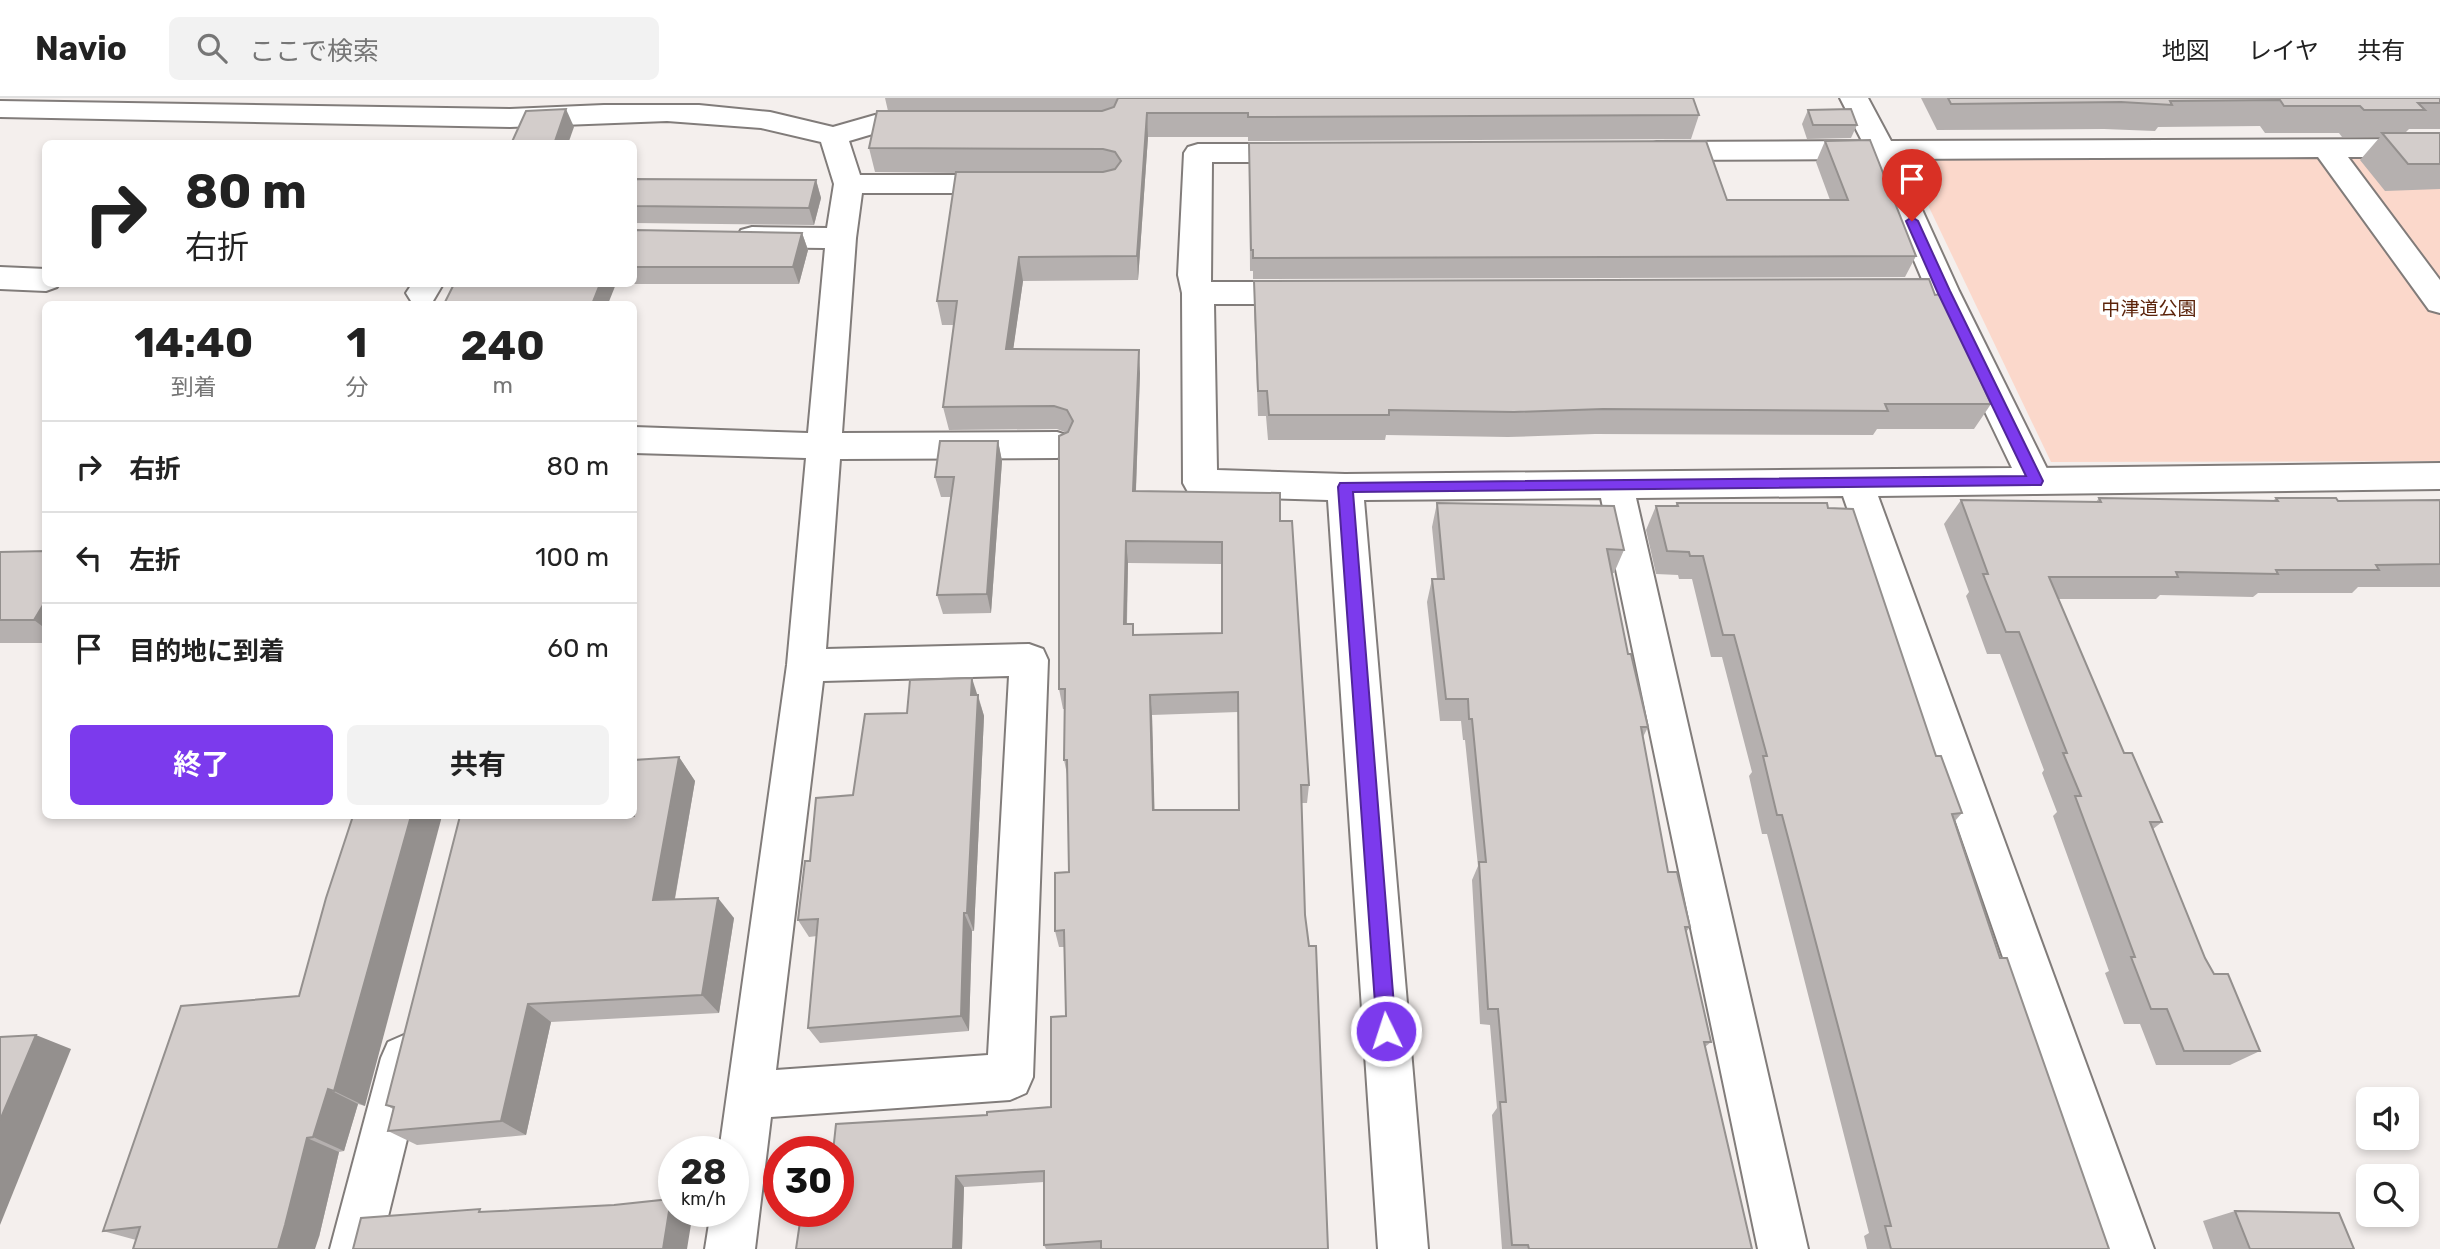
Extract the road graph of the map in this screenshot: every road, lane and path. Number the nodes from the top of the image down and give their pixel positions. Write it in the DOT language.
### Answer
graph roads {
  1 [pos="1854,98"];
  2 [pos="579,106"];
  3 [pos="0,109"];
  4 [pos="510,118"];
  5 [pos="956,124"];
  6 [pos="833,136"];
  7 [pos="499,140"];
  8 [pos="2325,147"];
  9 [pos="2440,148"];
  10 [pos="1881,150"];
  11 [pos="1630,151"];
  12 [pos="1324,152"];
  13 [pos="849,184"];
  14 [pos="1037,184"];
  15 [pos="730,237"];
  16 [pos="841,238"];
  17 [pos="0,278"];
  18 [pos="42,280"];
  19 [pos="1198,293"];
  20 [pos="1336,293"];
  21 [pos="2440,302"];
  22 [pos="637,440"];
  23 [pos="1057,445"];
  24 [pos="825,446"];
  25 [pos="2440,476"];
  26 [pos="2036,481"];
  27 [pos="1856,484"];
  28 [pos="1616,485"];
  29 [pos="1345,487"];
  30 [pos="806,665"];
  31 [pos="413,1019"];
  32 [pos="750,1095"];
  33 [pos="355,1249"];
  34 [pos="730,1249"];
  35 [pos="1403,1249"];
  36 [pos="1783,1249"];
  37 [pos="2129,1249"];
  1 -- 10 [label="street"];
  2 -- 4 [label="street"];
  2 -- 6 [label="street"];
  3 -- 4 [label="street"];
  4 -- 7 [label="street"];
  5 -- 6 [label="street"];
  6 -- 13 [label="street"];
  8 -- 9 [label="street"];
  8 -- 10 [label="street"];
  8 -- 21 [label="street"];
  10 -- 11 [label="street"];
  10 -- 26 [label="street"];
  12 -- 19 [label="street"];
  13 -- 14 [label="street"];
  13 -- 16 [label="street"];
  15 -- 16 [label="street"];
  16 -- 24 [label="street"];
  17 -- 18 [label="street"];
  19 -- 20 [label="street"];
  19 -- 29 [label="street"];
  22 -- 24 [label="street"];
  23 -- 24 [label="street"];
  24 -- 30 [label="street"];
  25 -- 26 [label="street"];
  26 -- 27 [label="street"];
  27 -- 28 [label="street"];
  27 -- 37 [label="street"];
  28 -- 29 [label="street"];
  28 -- 36 [label="street"];
  29 -- 35 [label="street"];
  30 -- 32 [label="street"];
  30 -- 32 [label="street"];
  31 -- 33 [label="street"];
  32 -- 34 [label="street"];
}
